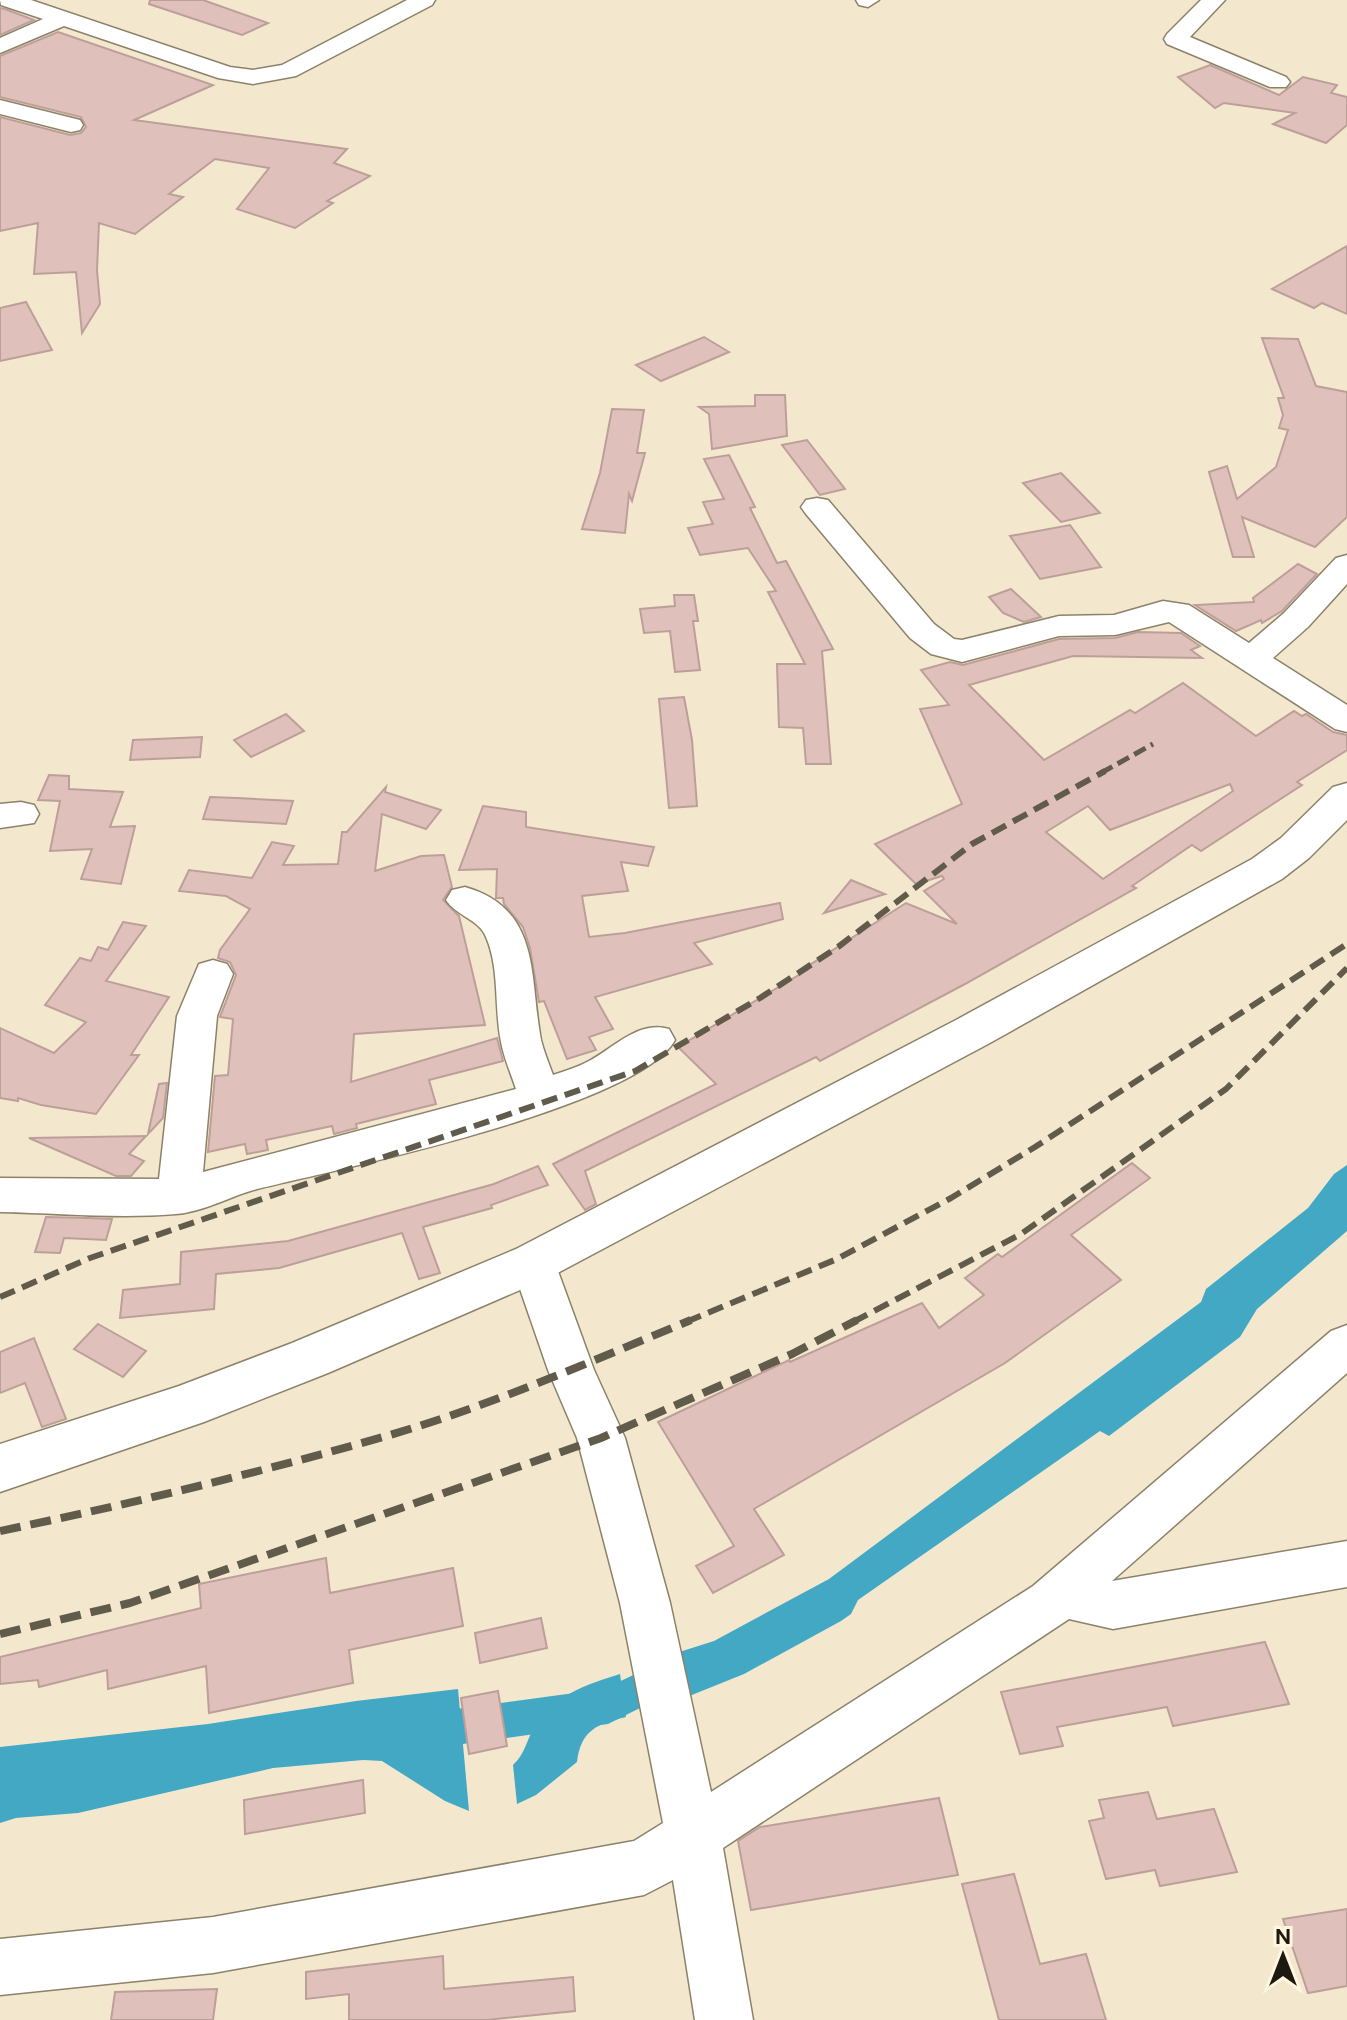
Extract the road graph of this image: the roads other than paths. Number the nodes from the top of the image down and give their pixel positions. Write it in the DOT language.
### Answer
graph roads {
  1 [pos="9,0"];
  2 [pos="424,0"];
  3 [pos="1214,0"];
  4 [pos="63,18"];
  5 [pos="0,46"];
  6 [pos="1278,82"];
  7 [pos="0,107"];
  8 [pos="71,125"];
  9 [pos="817,507"];
  10 [pos="1347,565"];
  11 [pos="1250,660"];
  12 [pos="1347,721"];
  13 [pos="1347,796"];
  14 [pos="465,900"];
  15 [pos="213,974"];
  16 [pos="655,1040"];
  17 [pos="539,1097"];
  18 [pos="0,1195"];
  19 [pos="179,1197"];
  20 [pos="533,1263"];
  21 [pos="1347,1345"];
  22 [pos="0,1468"];
  23 [pos="1347,1564"];
  24 [pos="1061,1594"];
  25 [pos="693,1835"];
  26 [pos="0,1967"];
  27 [pos="724,2020"];
  1 -- 4 [label="street"];
  2 -- 4 [label="street"];
  3 -- 6 [label="street"];
  4 -- 5 [label="street"];
  7 -- 8 [label="street"];
  9 -- 11 [label="street"];
  10 -- 11 [label="street"];
  11 -- 12 [label="street"];
  13 -- 20 [label="main road"];
  14 -- 17 [label="street"];
  15 -- 19 [label="street"];
  16 -- 17 [label="street"];
  17 -- 19 [label="street"];
  18 -- 19 [label="street"];
  20 -- 22 [label="main road"];
  20 -- 25 [label="street"];
  21 -- 24 [label="street"];
  23 -- 24 [label="street"];
  24 -- 25 [label="street"];
  25 -- 26 [label="street"];
  25 -- 27 [label="street"];
}
